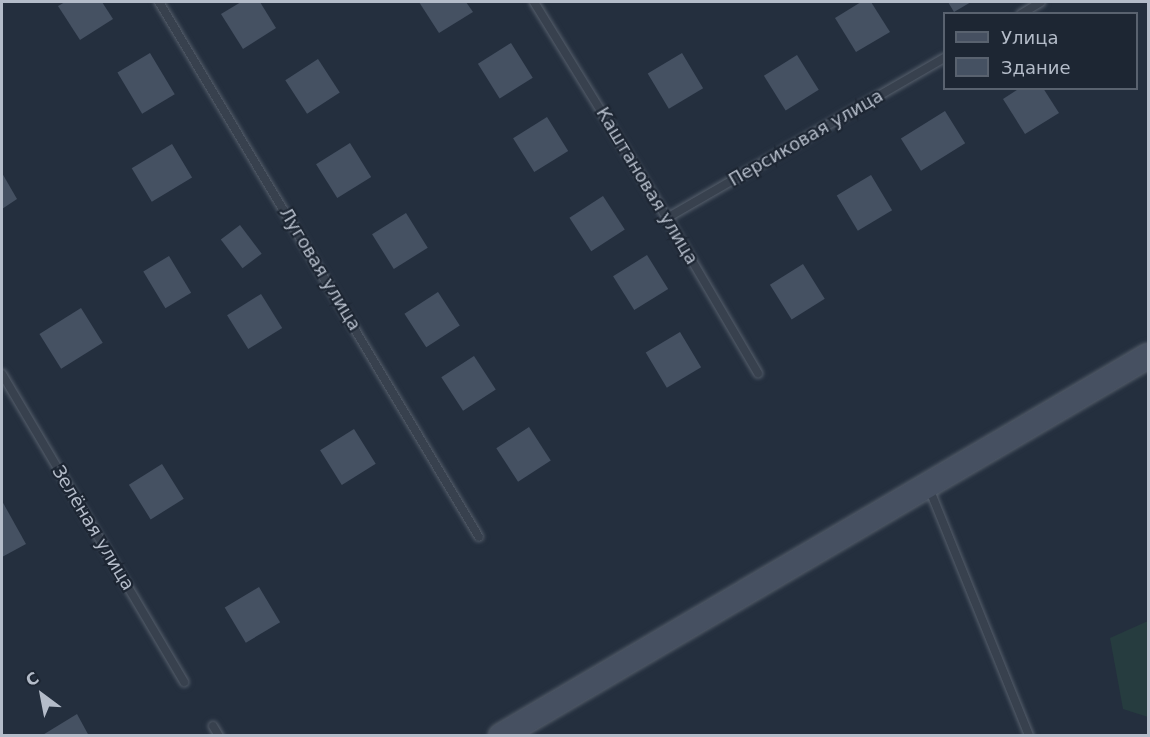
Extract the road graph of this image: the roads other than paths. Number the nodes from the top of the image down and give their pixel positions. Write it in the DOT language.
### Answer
graph roads {
  1 [pos="159,2"];
  2 [pos="534,2"];
  3 [pos="1041,2"];
  4 [pos="1024,12"];
  5 [pos="943,58"];
  6 [pos="667,218"];
  7 [pos="1149,356"];
  8 [pos="758,373"];
  9 [pos="2,374"];
  10 [pos="928,486"];
  11 [pos="479,537"];
  12 [pos="184,682"];
  13 [pos="213,726"];
  14 [pos="219,735"];
  15 [pos="501,735"];
  16 [pos="1029,735"];
  1 -- 11 [label="lane, Луговая улица"];
  2 -- 6 [label="lane, Каштановая улица"];
  3 -- 4 [label="lane"];
  5 -- 6 [label="lane, Персиковая улица"];
  6 -- 8 [label="lane, Каштановая улица"];
  7 -- 10 [label="main road"];
  9 -- 12 [label="lane, Зелёная улица"];
  10 -- 15 [label="main road"];
  10 -- 16 [label="lane"];
  13 -- 14 [label="lane"];
}
